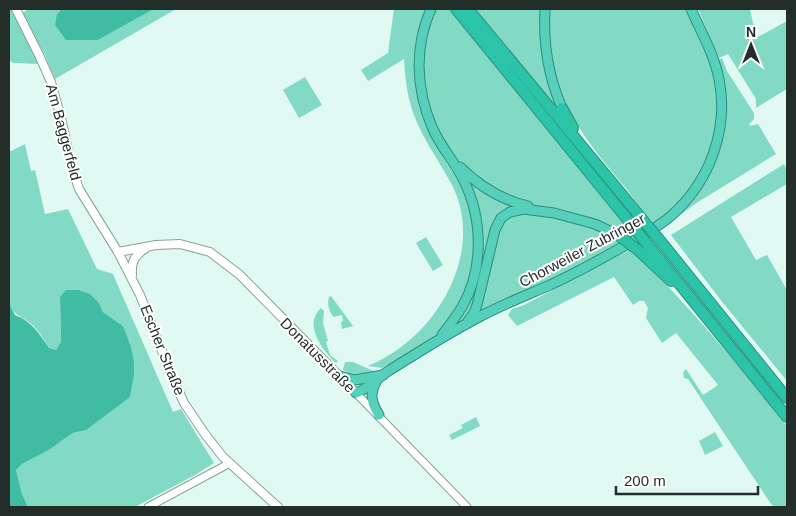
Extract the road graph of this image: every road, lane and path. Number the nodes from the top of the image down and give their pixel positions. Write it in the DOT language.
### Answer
graph roads {
  1 [pos="16,9"];
  2 [pos="431,9"];
  3 [pos="456,9"];
  4 [pos="468,9"];
  5 [pos="545,9"];
  6 [pos="691,9"];
  7 [pos="562,108"];
  8 [pos="454,162"];
  9 [pos="604,172"];
  10 [pos="554,213"];
  11 [pos="618,235"];
  12 [pos="148,247"];
  13 [pos="118,252"];
  14 [pos="132,278"];
  15 [pos="710,320"];
  16 [pos="464,325"];
  17 [pos="436,341"];
  18 [pos="383,374"];
  19 [pos="339,376"];
  20 [pos="376,382"];
  21 [pos="356,392"];
  22 [pos="787,398"];
  23 [pos="379,415"];
  24 [pos="787,417"];
  25 [pos="230,463"];
  26 [pos="148,507"];
  27 [pos="278,507"];
  28 [pos="467,507"];
  1 -- 13 [label="main road, Am Baggerfeld"];
  2 -- 8 [label="highway, Chorweiler Zubringer"];
  3 -- 15 [label="highway, bridge"];
  4 -- 9 [label="highway"];
  5 -- 7 [label="highway"];
  6 -- 16 [label="highway, Chorweiler Zubringer"];
  7 -- 9 [label="highway"];
  8 -- 10 [label="highway"];
  8 -- 17 [label="highway, Chorweiler Zubringer"];
  9 -- 22 [label="highway, bridge"];
  10 -- 11 [label="highway"];
  10 -- 16 [label="highway"];
  11 -- 15 [label="highway, bridge"];
  12 -- 13 [label="main road, Donatusstraße"];
  12 -- 14 [label="main road"];
  12 -- 19 [label="main road, Donatusstraße"];
  13 -- 14 [label="main road, Escher Straße"];
  14 -- 25 [label="main road, Escher Straße"];
  15 -- 24 [label="highway"];
  16 -- 17 [label="highway, Chorweiler Zubringer"];
  17 -- 18 [label="highway, Chorweiler Zubringer"];
  18 -- 19 [label="highway"];
  18 -- 20 [label="highway, Chorweiler Zubringer"];
  18 -- 21 [label="highway"];
  19 -- 21 [label="main road, Donatusstraße"];
  20 -- 21 [label="highway"];
  20 -- 23 [label="highway"];
  21 -- 23 [label="street, Donatusstraße"];
  23 -- 28 [label="street, Donatusstraße"];
  25 -- 26 [label="street"];
  25 -- 27 [label="main road, Escher Straße"];
}
